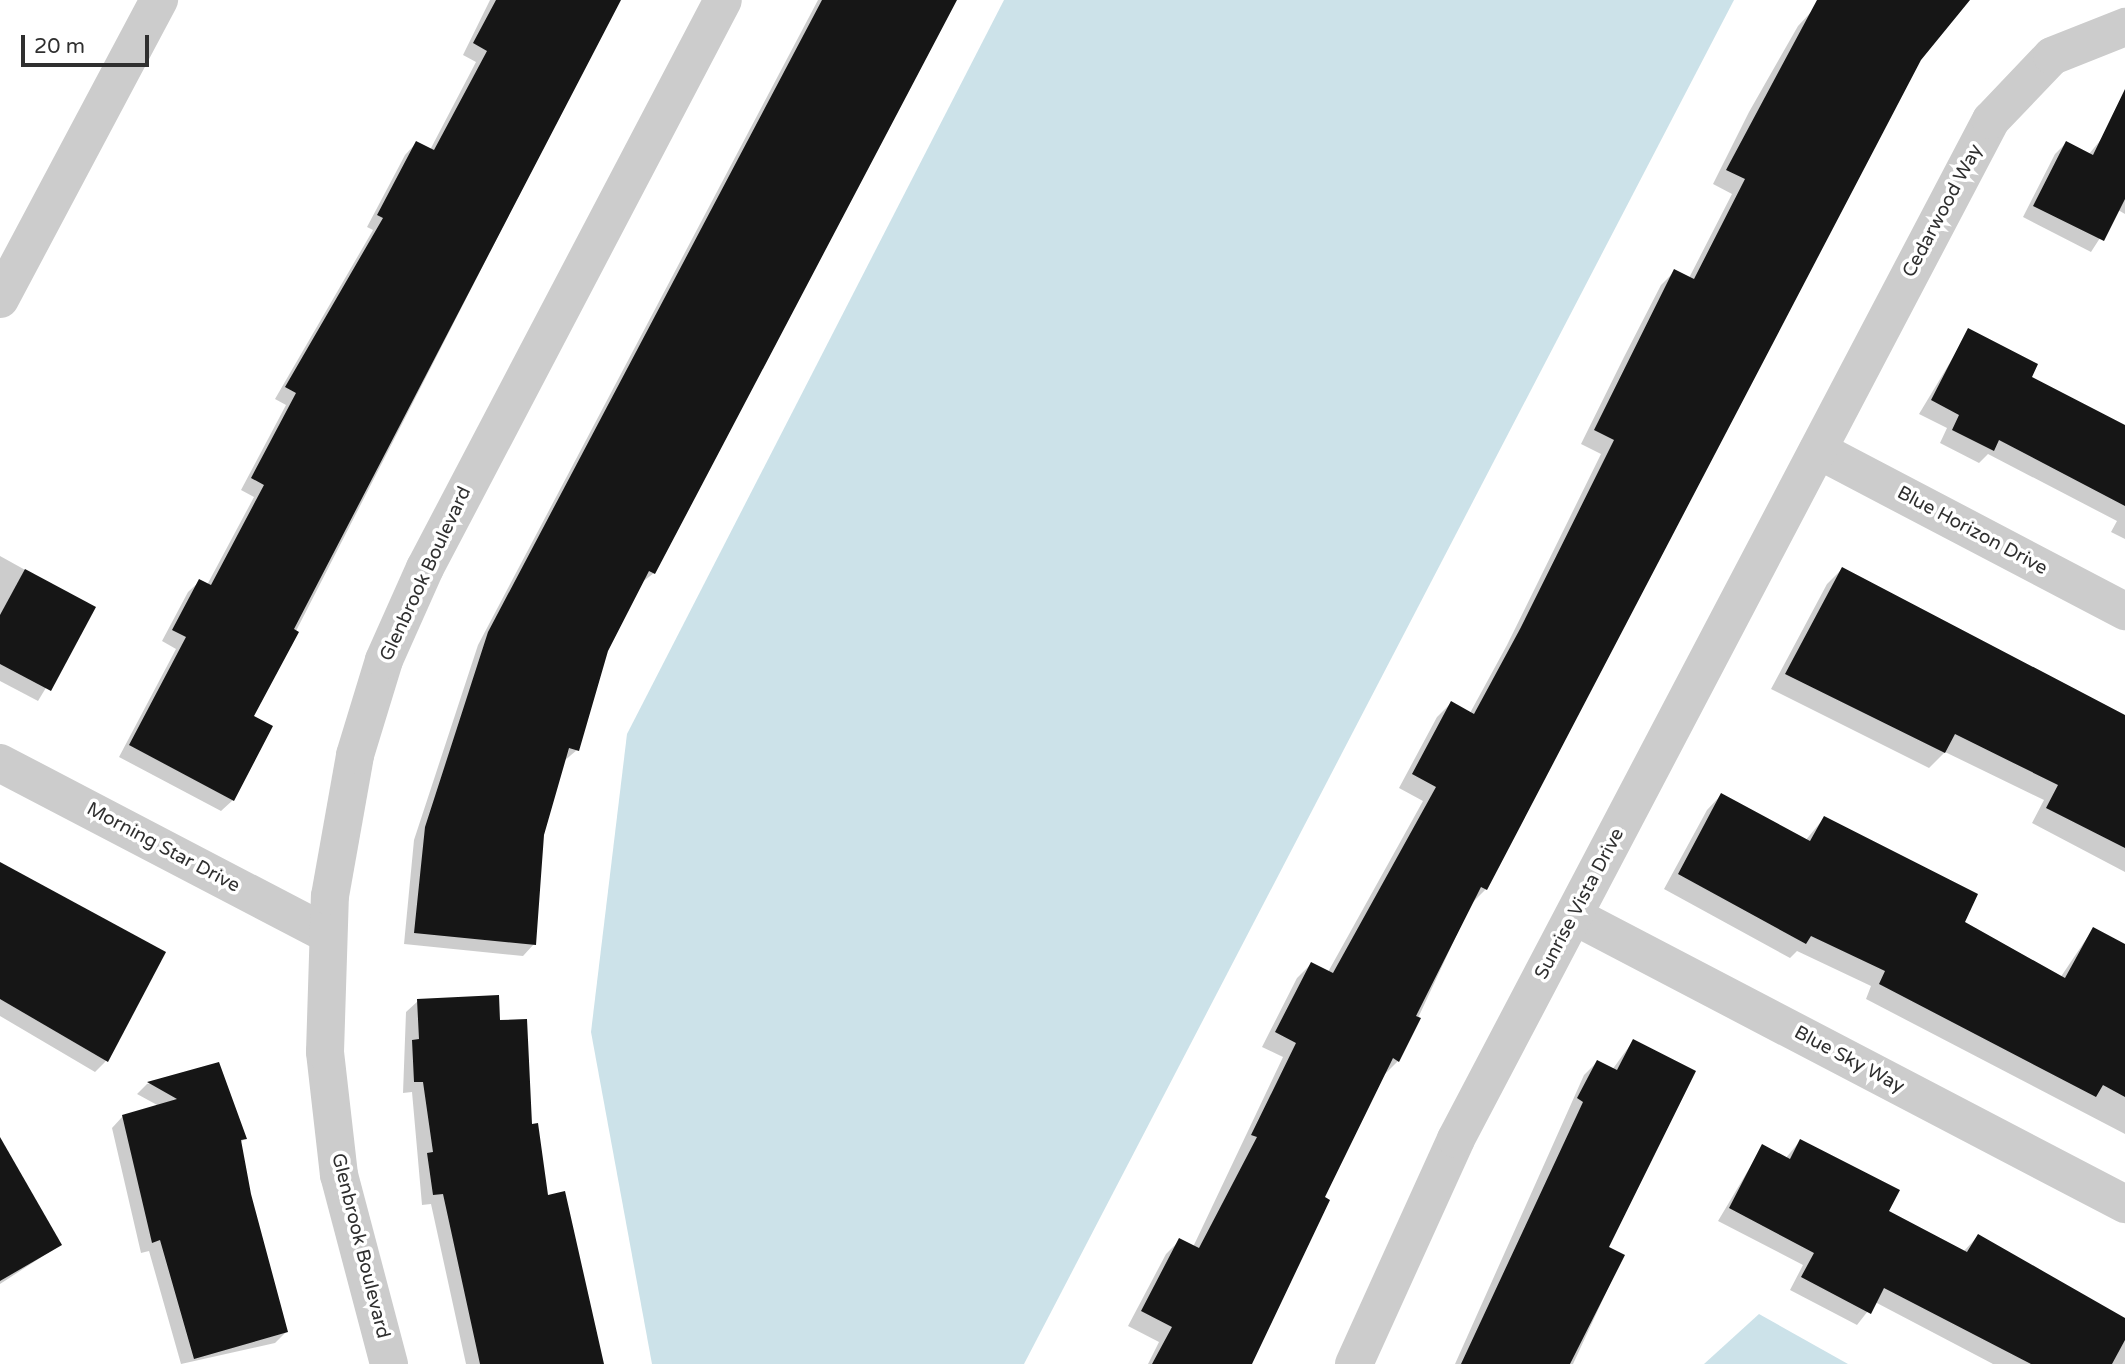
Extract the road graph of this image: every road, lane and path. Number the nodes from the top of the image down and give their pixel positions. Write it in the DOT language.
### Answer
graph roads {
  1 [pos="159,0"];
  2 [pos="723,0"];
  3 [pos="2125,27"];
  4 [pos="0,299"];
  5 [pos="1818,450"];
  6 [pos="2125,611"];
  7 [pos="0,762"];
  8 [pos="1574,916"];
  9 [pos="327,934"];
  10 [pos="2125,1204"];
  11 [pos="389,1364"];
  12 [pos="1354,1364"];
  1 -- 4 [label="street"];
  2 -- 9 [label="street, Glenbrook Boulevard"];
  3 -- 5 [label="street, Cedarwood Way"];
  5 -- 6 [label="street, Blue Horizon Drive"];
  5 -- 8 [label="street, Sunrise Vista Drive"];
  7 -- 9 [label="street, Morning Star Drive"];
  8 -- 10 [label="street, Blue Sky Way"];
  8 -- 12 [label="street, Sunrise Vista Drive"];
  9 -- 11 [label="street, Glenbrook Boulevard"];
}
